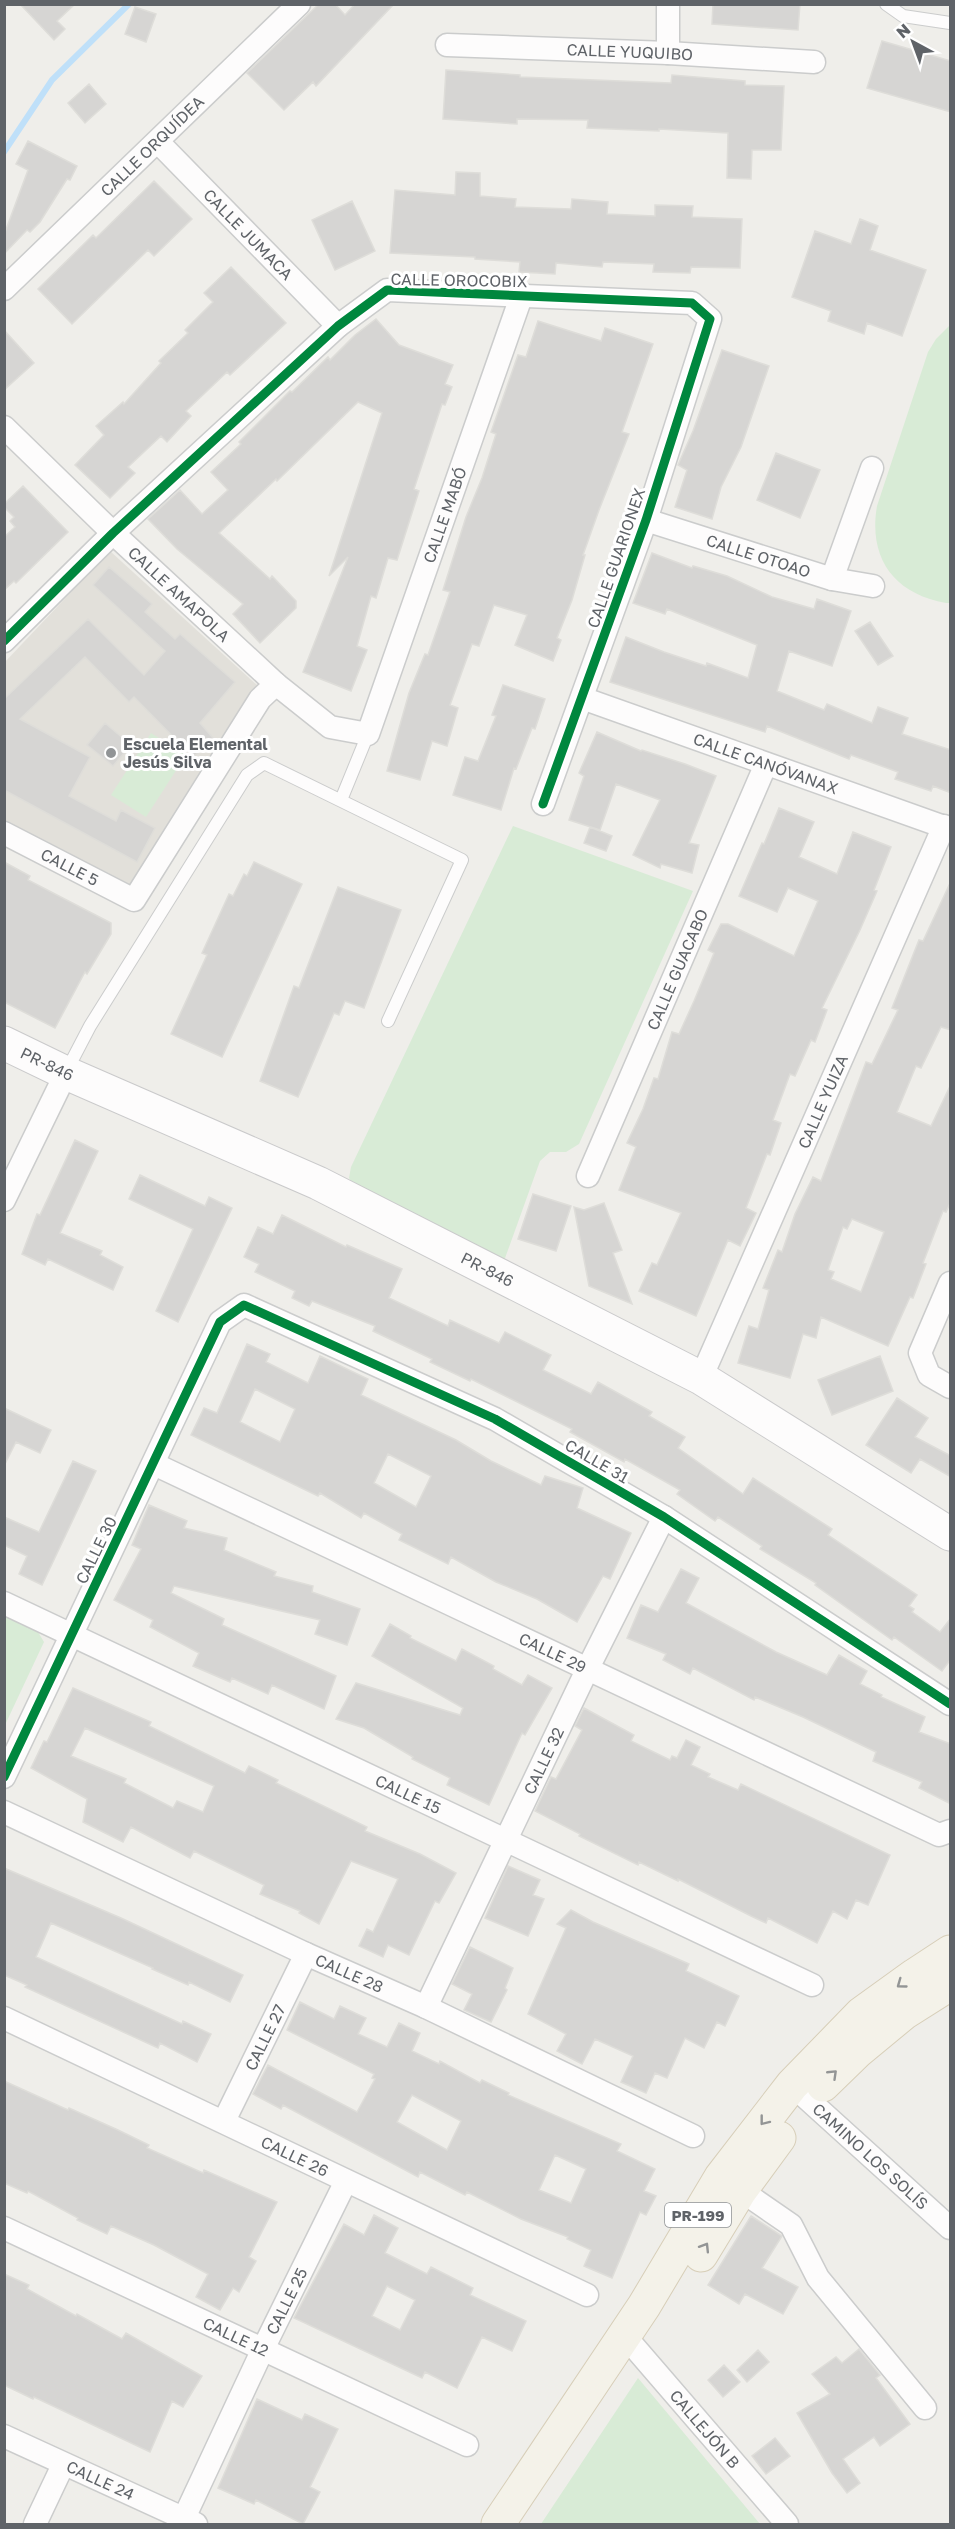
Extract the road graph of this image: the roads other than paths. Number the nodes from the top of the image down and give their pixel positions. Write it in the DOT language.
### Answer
graph roads {
  1 [pos="299,4"];
  2 [pos="668,4"];
  3 [pos="886,4"];
  4 [pos="951,22"];
  5 [pos="447,45"];
  6 [pos="668,53"];
  7 [pos="814,62"];
  8 [pos="158,142"];
  9 [pos="4,289"];
  10 [pos="521,297"];
  11 [pos="710,319"];
  12 [pos="338,326"];
  13 [pos="4,427"];
  14 [pos="872,468"];
  15 [pos="646,520"];
  16 [pos="113,533"];
  17 [pos="832,579"];
  18 [pos="873,586"];
  19 [pos="4,641"];
  20 [pos="276,684"];
  21 [pos="582,698"];
  22 [pos="368,734"];
  23 [pos="766,764"];
  24 [pos="341,800"];
  25 [pos="543,804"];
  26 [pos="947,827"];
  27 [pos="4,833"];
  28 [pos="388,1021"];
  29 [pos="4,1042"];
  30 [pos="66,1073"];
  31 [pos="588,1176"];
  32 [pos="4,1200"];
  33 [pos="951,1283"];
  34 [pos="214,1335"];
  35 [pos="700,1378"];
  36 [pos="951,1387"];
  37 [pos="154,1464"];
  38 [pos="664,1516"];
  39 [pos="951,1534"];
  40 [pos="4,1603"];
  41 [pos="72,1635"];
  42 [pos="586,1670"];
  43 [pos="951,1704"];
  44 [pos="4,1777"];
  45 [pos="4,1812"];
  46 [pos="951,1831"];
  47 [pos="505,1840"];
  48 [pos="951,1953"];
  49 [pos="306,1954"];
  50 [pos="951,1984"];
  51 [pos="812,1985"];
  52 [pos="426,2007"];
  53 [pos="4,2018"];
  54 [pos="800,2092"];
  55 [pos="224,2121"];
  56 [pos="693,2136"];
  57 [pos="346,2181"];
  58 [pos="731,2184"];
  59 [pos="4,2228"];
  60 [pos="951,2228"];
  61 [pos="587,2295"];
  62 [pos="631,2343"];
  63 [pos="263,2349"];
  64 [pos="925,2408"];
  65 [pos="4,2436"];
  66 [pos="467,2445"];
  67 [pos="63,2464"];
  68 [pos="190,2521"];
  69 [pos="35,2524"];
  70 [pos="498,2524"];
  71 [pos="523,2524"];
  72 [pos="787,2524"];
  1 -- 8 [label="street, CALLE ORQUÍDEA"];
  2 -- 6 [label="street"];
  3 -- 4 [label="lane"];
  5 -- 6 [label="street, CALLE YUQUIBO"];
  6 -- 7 [label="street, CALLE YUQUIBO"];
  8 -- 9 [label="street, CALLE ORQUÍDEA"];
  8 -- 12 [label="street, CALLE JUMACA"];
  10 -- 11 [label="street, CALLE OROCOBIX"];
  10 -- 12 [label="street, CALLE OROCOBIX"];
  10 -- 22 [label="street, CALLE MABÓ"];
  11 -- 15 [label="street, CALLE GUARIONEX"];
  12 -- 16 [label="street, CALLE OROCOBIX"];
  13 -- 16 [label="street, CALLE AMAPOLA"];
  14 -- 17 [label="street"];
  15 -- 17 [label="street, CALLE OTOAO"];
  15 -- 21 [label="street, CALLE GUARIONEX"];
  16 -- 19 [label="street, CALLE OROCOBIX"];
  16 -- 20 [label="street, CALLE AMAPOLA"];
  17 -- 18 [label="street, CALLE OTOAO"];
  20 -- 22 [label="street, CALLE AMAPOLA"];
  20 -- 27 [label="street, CALLE 5"];
  21 -- 23 [label="street, CALLE CANÓVANAX"];
  21 -- 25 [label="street, CALLE GUARIONEX"];
  22 -- 24 [label="lane"];
  23 -- 26 [label="street, CALLE CANÓVANAX"];
  23 -- 31 [label="street, CALLE GUACABO"];
  24 -- 28 [label="lane"];
  24 -- 30 [label="lane"];
  26 -- 35 [label="street, CALLE YUIZA"];
  29 -- 30 [label="street, PR-846 / PR-846"];
  30 -- 32 [label="street"];
  30 -- 35 [label="street, PR-846 / PR-846"];
  33 -- 36 [label="street"];
  34 -- 37 [label="street, CALLE 30"];
  34 -- 38 [label="street, CALLE 31"];
  35 -- 39 [label="street, PR-846 / PR-846"];
  37 -- 41 [label="street, CALLE 30"];
  37 -- 42 [label="street, CALLE 29"];
  38 -- 42 [label="street, CALLE 32"];
  38 -- 43 [label="street, CALLE 31"];
  40 -- 41 [label="street, CALLE 15"];
  41 -- 44 [label="street, CALLE 30"];
  41 -- 47 [label="street, CALLE 15"];
  42 -- 46 [label="street, CALLE 29"];
  42 -- 47 [label="street, CALLE 32"];
  45 -- 49 [label="street, CALLE 28"];
  47 -- 51 [label="street, CALLE 15"];
  47 -- 52 [label="street, CALLE 32"];
  48 -- 54 [label="main road, PR-199, one-way"];
  49 -- 52 [label="street, CALLE 28"];
  49 -- 55 [label="street, CALLE 27"];
  54 -- 50 [label="main road, PR-199, one-way"];
  52 -- 56 [label="street, CALLE 28"];
  53 -- 55 [label="street, CALLE 26"];
  54 -- 58 [label="main road, PR-199"];
  54 -- 60 [label="street, CAMINO LOS SOLÍS"];
  55 -- 57 [label="street, CALLE 26"];
  57 -- 61 [label="street, CALLE 26"];
  57 -- 63 [label="street, CALLE 25"];
  58 -- 62 [label="main road, PR-199"];
  58 -- 64 [label="street"];
  59 -- 63 [label="street, CALLE 12"];
  62 -- 70 [label="main road, PR-199"];
  62 -- 71 [label="main road, PR-199"];
  62 -- 72 [label="street, CALLEJÓN B"];
  63 -- 66 [label="street, CALLE 12"];
  63 -- 68 [label="street, CALLE 25"];
  65 -- 67 [label="street, CALLE 24"];
  67 -- 68 [label="street, CALLE 24"];
  67 -- 69 [label="street"];
}
